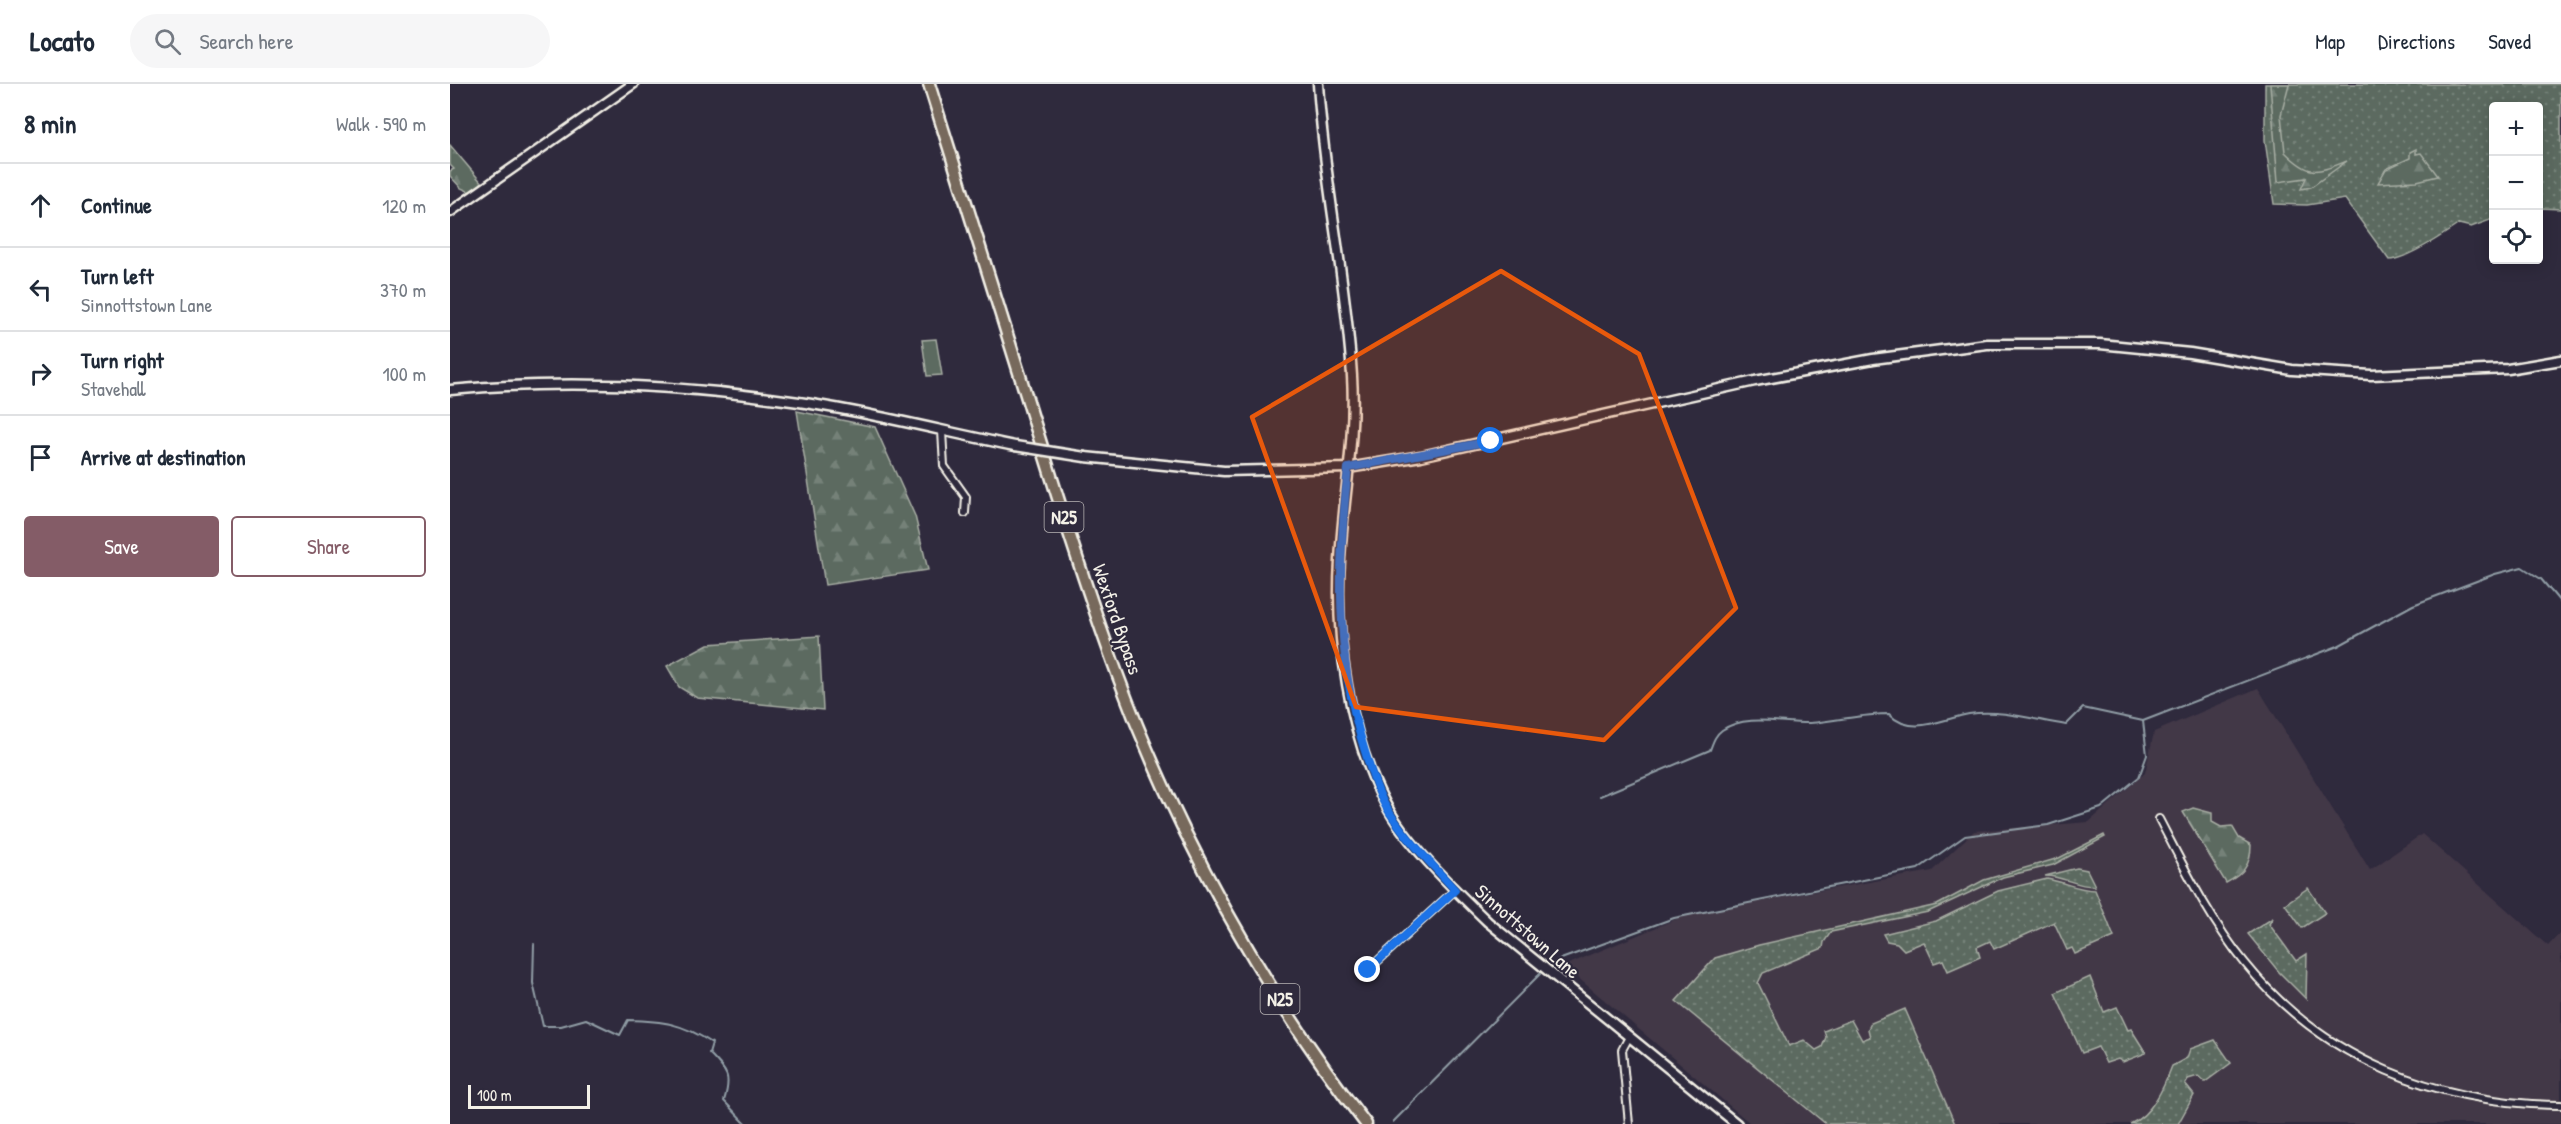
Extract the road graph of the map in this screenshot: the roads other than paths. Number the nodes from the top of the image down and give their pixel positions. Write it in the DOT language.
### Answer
graph roads {
  1 [pos="633,84"];
  2 [pos="930,84"];
  3 [pos="1318,84"];
  4 [pos="450,212"];
  5 [pos="2561,360"];
  6 [pos="450,390"];
  7 [pos="942,431"];
  8 [pos="1348,468"];
  9 [pos="965,513"];
  10 [pos="2159,819"];
  11 [pos="1455,890"];
  12 [pos="1368,970"];
  13 [pos="1629,1037"];
  14 [pos="2561,1105"];
  15 [pos="1366,1124"];
  16 [pos="1629,1124"];
  17 [pos="1737,1124"];
  1 -- 4 [label="street"];
  2 -- 15 [label="highway, Wexford Bypass / N25"];
  3 -- 8 [label="street, Sinnottstown Lane"];
  5 -- 8 [label="street"];
  6 -- 7 [label="street"];
  7 -- 8 [label="street, bridge"];
  7 -- 9 [label="street"];
  8 -- 11 [label="street, Sinnottstown Lane"];
  10 -- 14 [label="street"];
  11 -- 12 [label="street"];
  11 -- 13 [label="street, Sinnottstown Lane"];
  13 -- 16 [label="street"];
  13 -- 17 [label="street, Sinnottstown Lane"];
}
